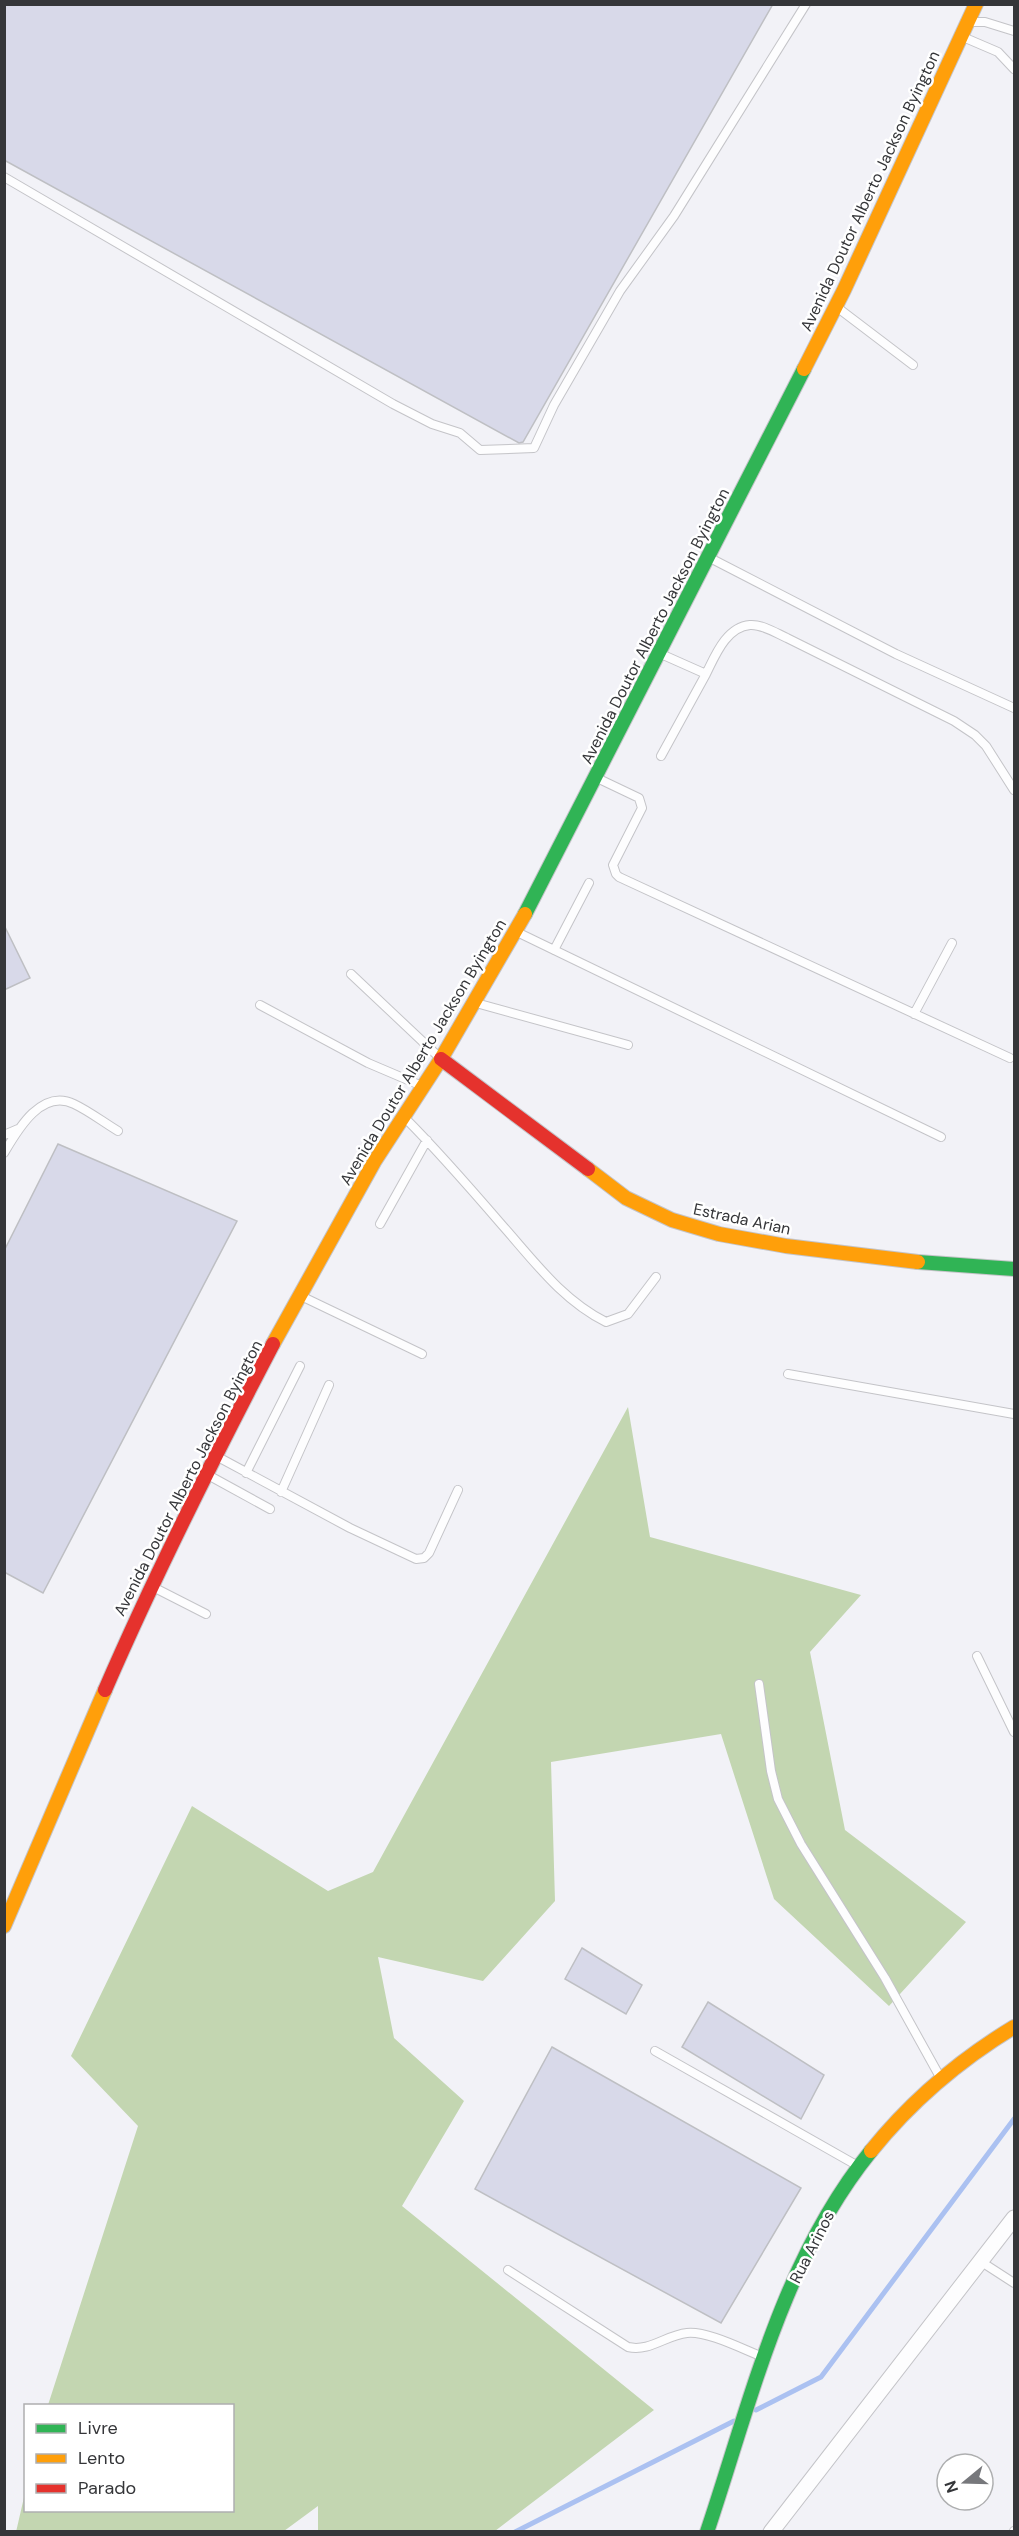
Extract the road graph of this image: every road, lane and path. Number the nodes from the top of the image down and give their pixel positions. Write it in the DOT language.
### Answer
graph roads {
  1 [pos="806,4"];
  2 [pos="976,4"];
  3 [pos="967,22"];
  4 [pos="1014,32"];
  5 [pos="961,36"];
  6 [pos="1014,69"];
  7 [pos="4,177"];
  8 [pos="836,307"];
  9 [pos="913,365"];
  10 [pos="709,557"];
  11 [pos="660,654"];
  12 [pos="706,674"];
  13 [pos="1014,708"];
  14 [pos="661,756"];
  15 [pos="596,778"];
  16 [pos="1014,790"];
  17 [pos="589,884"];
  18 [pos="516,932"];
  19 [pos="952,943"];
  20 [pos="554,950"];
  21 [pos="351,974"];
  22 [pos="474,1003"];
  23 [pos="260,1005"];
  24 [pos="914,1014"];
  25 [pos="628,1045"];
  26 [pos="1010,1058"];
  27 [pos="441,1059"];
  28 [pos="423,1087"];
  29 [pos="404,1117"];
  30 [pos="19,1128"];
  31 [pos="117,1131"];
  32 [pos="4,1135"];
  33 [pos="942,1137"];
  34 [pos="427,1140"];
  35 [pos="4,1153"];
  36 [pos="380,1224"];
  37 [pos="1014,1269"];
  38 [pos="656,1277"];
  39 [pos="300,1296"];
  40 [pos="422,1354"];
  41 [pos="300,1366"];
  42 [pos="788,1374"];
  43 [pos="329,1385"];
  44 [pos="1014,1414"];
  45 [pos="216,1456"];
  46 [pos="246,1473"];
  47 [pos="206,1474"];
  48 [pos="458,1490"];
  49 [pos="281,1492"];
  50 [pos="270,1509"];
  51 [pos="152,1587"];
  52 [pos="206,1614"];
  53 [pos="977,1656"];
  54 [pos="759,1684"];
  55 [pos="1014,1732"];
  56 [pos="4,1926"];
  57 [pos="1014,2026"];
  58 [pos="655,2051"];
  59 [pos="941,2078"];
  60 [pos="859,2166"];
  61 [pos="1014,2218"];
  62 [pos="980,2261"];
  63 [pos="508,2270"];
  64 [pos="1014,2283"];
  65 [pos="764,2357"];
  66 [pos="707,2532"];
  67 [pos="771,2532"];
  1 -- 7 [label="lane"];
  2 -- 3 [label="main road, Avenida Doutor Alberto Jackson Byington"];
  3 -- 4 [label="lane"];
  3 -- 5 [label="main road, Avenida Doutor Alberto Jackson Byington"];
  5 -- 6 [label="lane"];
  5 -- 8 [label="main road, Avenida Doutor Alberto Jackson Byington"];
  8 -- 9 [label="lane"];
  8 -- 10 [label="main road, Avenida Doutor Alberto Jackson Byington"];
  10 -- 11 [label="main road, Avenida Doutor Alberto Jackson Byington"];
  10 -- 13 [label="lane"];
  11 -- 12 [label="lane"];
  11 -- 15 [label="main road, Avenida Doutor Alberto Jackson Byington"];
  12 -- 14 [label="lane"];
  12 -- 16 [label="lane"];
  15 -- 18 [label="main road, Avenida Doutor Alberto Jackson Byington"];
  15 -- 24 [label="lane"];
  17 -- 20 [label="lane"];
  18 -- 20 [label="lane"];
  18 -- 22 [label="main road, Avenida Doutor Alberto Jackson Byington"];
  19 -- 24 [label="lane"];
  20 -- 33 [label="lane"];
  21 -- 27 [label="lane"];
  22 -- 25 [label="lane"];
  22 -- 27 [label="main road, Avenida Doutor Alberto Jackson Byington"];
  23 -- 28 [label="lane"];
  24 -- 26 [label="lane"];
  27 -- 28 [label="main road, Avenida Doutor Alberto Jackson Byington"];
  27 -- 37 [label="main road, Estrada Arian"];
  28 -- 29 [label="main road, Avenida Doutor Alberto Jackson Byington"];
  29 -- 34 [label="lane"];
  29 -- 39 [label="main road, Avenida Doutor Alberto Jackson Byington"];
  30 -- 31 [label="lane"];
  30 -- 32 [label="lane"];
  30 -- 35 [label="lane"];
  34 -- 36 [label="lane"];
  34 -- 38 [label="lane"];
  39 -- 40 [label="lane"];
  39 -- 45 [label="main road, Avenida Doutor Alberto Jackson Byington"];
  41 -- 46 [label="lane"];
  42 -- 44 [label="lane"];
  43 -- 49 [label="lane"];
  45 -- 46 [label="lane"];
  45 -- 47 [label="main road, Avenida Doutor Alberto Jackson Byington"];
  46 -- 49 [label="lane"];
  47 -- 50 [label="lane"];
  47 -- 51 [label="main road, Avenida Doutor Alberto Jackson Byington"];
  48 -- 49 [label="lane"];
  51 -- 52 [label="lane"];
  51 -- 56 [label="main road, Avenida Doutor Alberto Jackson Byington"];
  53 -- 55 [label="lane"];
  54 -- 59 [label="lane"];
  57 -- 59 [label="main road, Rua Arinos"];
  58 -- 60 [label="lane"];
  59 -- 60 [label="main road, Rua Arinos"];
  60 -- 65 [label="main road, Rua Arinos"];
  61 -- 62 [label="street"];
  62 -- 64 [label="lane"];
  62 -- 67 [label="street"];
  63 -- 65 [label="lane"];
  65 -- 66 [label="main road, Rua Arinos"];
}
